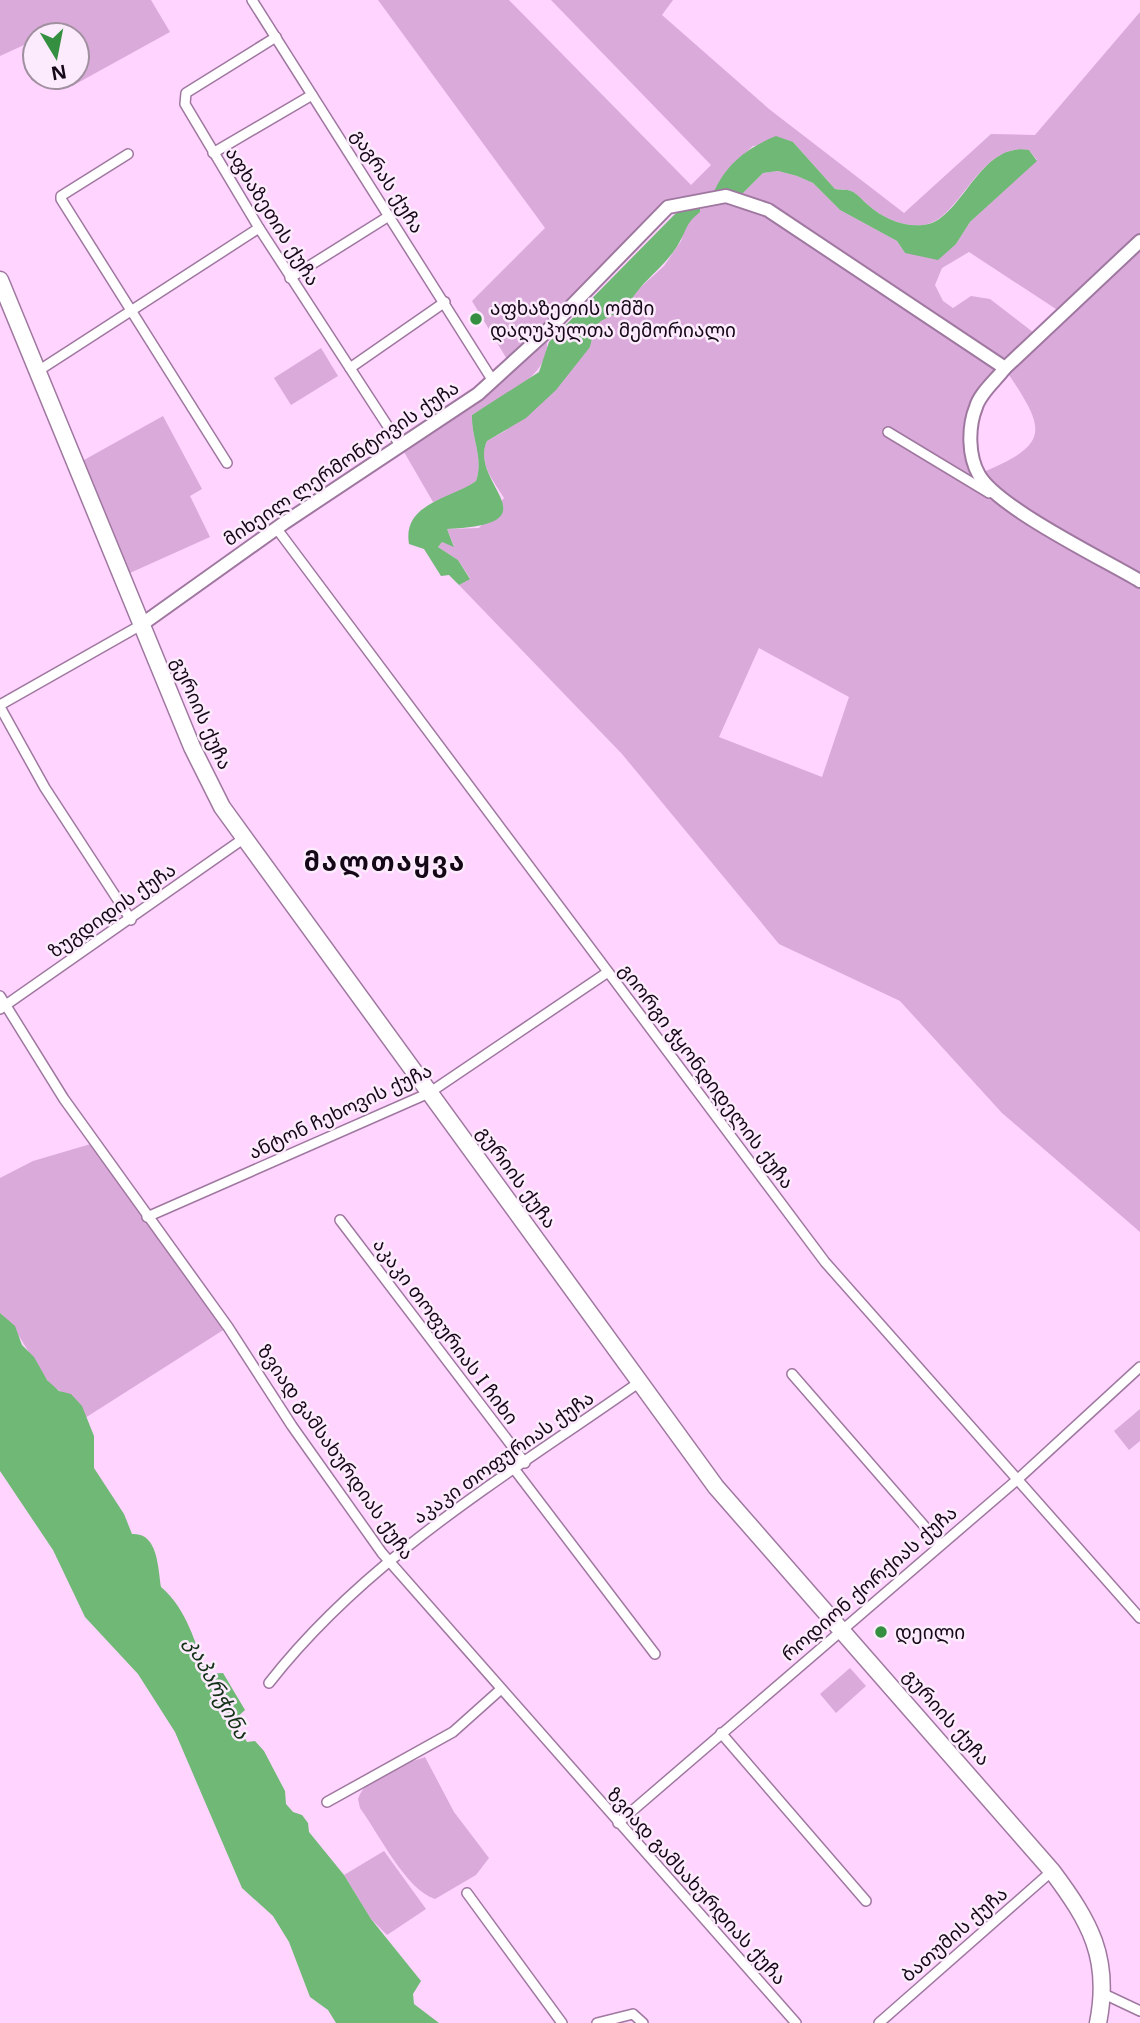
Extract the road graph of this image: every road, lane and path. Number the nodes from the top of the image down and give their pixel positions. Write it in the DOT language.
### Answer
graph roads {
  1 [pos="252,0"];
  2 [pos="276,37"];
  3 [pos="312,95"];
  4 [pos="213,153"];
  5 [pos="128,154"];
  6 [pos="389,216"];
  7 [pos="259,228"];
  8 [pos="1140,241"];
  9 [pos="290,278"];
  10 [pos="0,280"];
  11 [pos="445,302"];
  12 [pos="130,311"];
  13 [pos="350,368"];
  14 [pos="1005,368"];
  15 [pos="37,371"];
  16 [pos="494,381"];
  17 [pos="888,432"];
  18 [pos="400,445"];
  19 [pos="227,463"];
  20 [pos="1000,499"];
  21 [pos="277,529"];
  22 [pos="1140,581"];
  23 [pos="141,625"];
  24 [pos="0,706"];
  25 [pos="243,839"];
  26 [pos="131,920"];
  27 [pos="608,972"];
  28 [pos="0,996"];
  29 [pos="3,1007"];
  30 [pos="429,1093"];
  31 [pos="147,1217"];
  32 [pos="340,1220"];
  33 [pos="1140,1367"];
  34 [pos="792,1374"];
  35 [pos="641,1381"];
  36 [pos="525,1463"];
  37 [pos="515,1470"];
  38 [pos="1017,1479"];
  39 [pos="940,1544"];
  40 [pos="388,1560"];
  41 [pos="1140,1618"];
  42 [pos="842,1630"];
  43 [pos="655,1654"];
  44 [pos="269,1683"];
  45 [pos="500,1690"];
  46 [pos="721,1733"];
  47 [pos="327,1802"];
  48 [pos="618,1822"];
  49 [pos="1052,1871"];
  50 [pos="467,1893"];
  51 [pos="866,1901"];
  52 [pos="1104,1994"];
  53 [pos="1140,2011"];
  54 [pos="562,2023"];
  55 [pos="597,2023"];
  56 [pos="643,2023"];
  57 [pos="796,2023"];
  58 [pos="879,2023"];
  59 [pos="1098,2023"];
  1 -- 2 [label="street, გაგრას ქუჩა"];
  2 -- 3 [label="street, გაგრას ქუჩა"];
  2 -- 4 [label="street, აფხაზეთის ქუჩა"];
  3 -- 4 [label="street"];
  3 -- 6 [label="street, გაგრას ქუჩა"];
  4 -- 7 [label="street, აფხაზეთის ქუჩა"];
  5 -- 12 [label="street"];
  6 -- 9 [label="street"];
  6 -- 11 [label="street, გაგრას ქუჩა"];
  7 -- 9 [label="street, აფხაზეთის ქუჩა"];
  7 -- 12 [label="street"];
  8 -- 14 [label="street"];
  9 -- 13 [label="street, აფხაზეთის ქუჩა"];
  10 -- 15 [label="highway, გურიის ქუჩა"];
  11 -- 13 [label="street"];
  11 -- 16 [label="street, გაგრას ქუჩა"];
  12 -- 15 [label="street"];
  12 -- 19 [label="street"];
  13 -- 18 [label="street, აფხაზეთის ქუჩა"];
  14 -- 16 [label="street, მიხეილ ლერმონტოვის ქუჩა"];
  14 -- 20 [label="street"];
  15 -- 23 [label="highway, გურიის ქუჩა"];
  16 -- 18 [label="street, მიხეილ ლერმონტოვის ქუჩა"];
  17 -- 20 [label="street"];
  18 -- 21 [label="street, მიხეილ ლერმონტოვის ქუჩა"];
  20 -- 22 [label="street"];
  21 -- 23 [label="street, მიხეილ ლერმონტოვის ქუჩა"];
  21 -- 27 [label="street, გიორგი ჭყონდიდელის ქუჩა"];
  23 -- 24 [label="street, მიხეილ ლერმონტოვის ქუჩა"];
  23 -- 25 [label="highway, გურიის ქუჩა"];
  24 -- 26 [label="street"];
  25 -- 26 [label="street, ზუგდიდის ქუჩა"];
  25 -- 30 [label="highway, გურიის ქუჩა"];
  26 -- 29 [label="street, ზუგდიდის ქუჩა"];
  27 -- 30 [label="street, ანტონ ჩეხოვის ქუჩა"];
  27 -- 38 [label="street, გიორგი ჭყონდიდელის ქუჩა"];
  28 -- 29 [label="street, ზვიად გამსახურდიას ქუჩა"];
  29 -- 31 [label="street, ზვიად გამსახურდიას ქუჩა"];
  30 -- 31 [label="street, ანტონ ჩეხოვის ქუჩა"];
  30 -- 35 [label="highway, გურიის ქუჩა"];
  31 -- 40 [label="street, ზვიად გამსახურდიას ქუჩა"];
  32 -- 36 [label="street, აკაკი თოფურიას I ჩიხი"];
  33 -- 38 [label="street, როდიონ ქორქიას ქუჩა"];
  34 -- 39 [label="street"];
  35 -- 36 [label="street, აკაკი თოფურიას ქუჩა"];
  35 -- 42 [label="highway, გურიის ქუჩა"];
  36 -- 37 [label="street, აკაკი თოფურიას ქუჩა"];
  37 -- 40 [label="street, აკაკი თოფურიას ქუჩა"];
  37 -- 43 [label="street"];
  38 -- 39 [label="street, როდიონ ქორქიას ქუჩა"];
  38 -- 41 [label="street, გიორგი ჭყონდიდელის ქუჩა"];
  39 -- 42 [label="street, როდიონ ქორქიას ქუჩა"];
  40 -- 44 [label="street, აკაკი თოფურიას ქუჩა"];
  40 -- 45 [label="street, ზვიად გამსახურდიას ქუჩა"];
  42 -- 46 [label="street, როდიონ ქორქიას ქუჩა"];
  42 -- 49 [label="highway, გურიის ქუჩა"];
  45 -- 47 [label="street"];
  45 -- 48 [label="street, ზვიად გამსახურდიას ქუჩა"];
  46 -- 48 [label="street, როდიონ ქორქიას ქუჩა"];
  46 -- 51 [label="street"];
  48 -- 57 [label="street, ზვიად გამსახურდიას ქუჩა"];
  49 -- 52 [label="highway, გურიის ქუჩა"];
  49 -- 58 [label="street, ბათუმის ქუჩა"];
  50 -- 54 [label="street"];
  52 -- 53 [label="street"];
  52 -- 59 [label="highway, გურიის ქუჩა"];
  55 -- 56 [label="street"];
}
